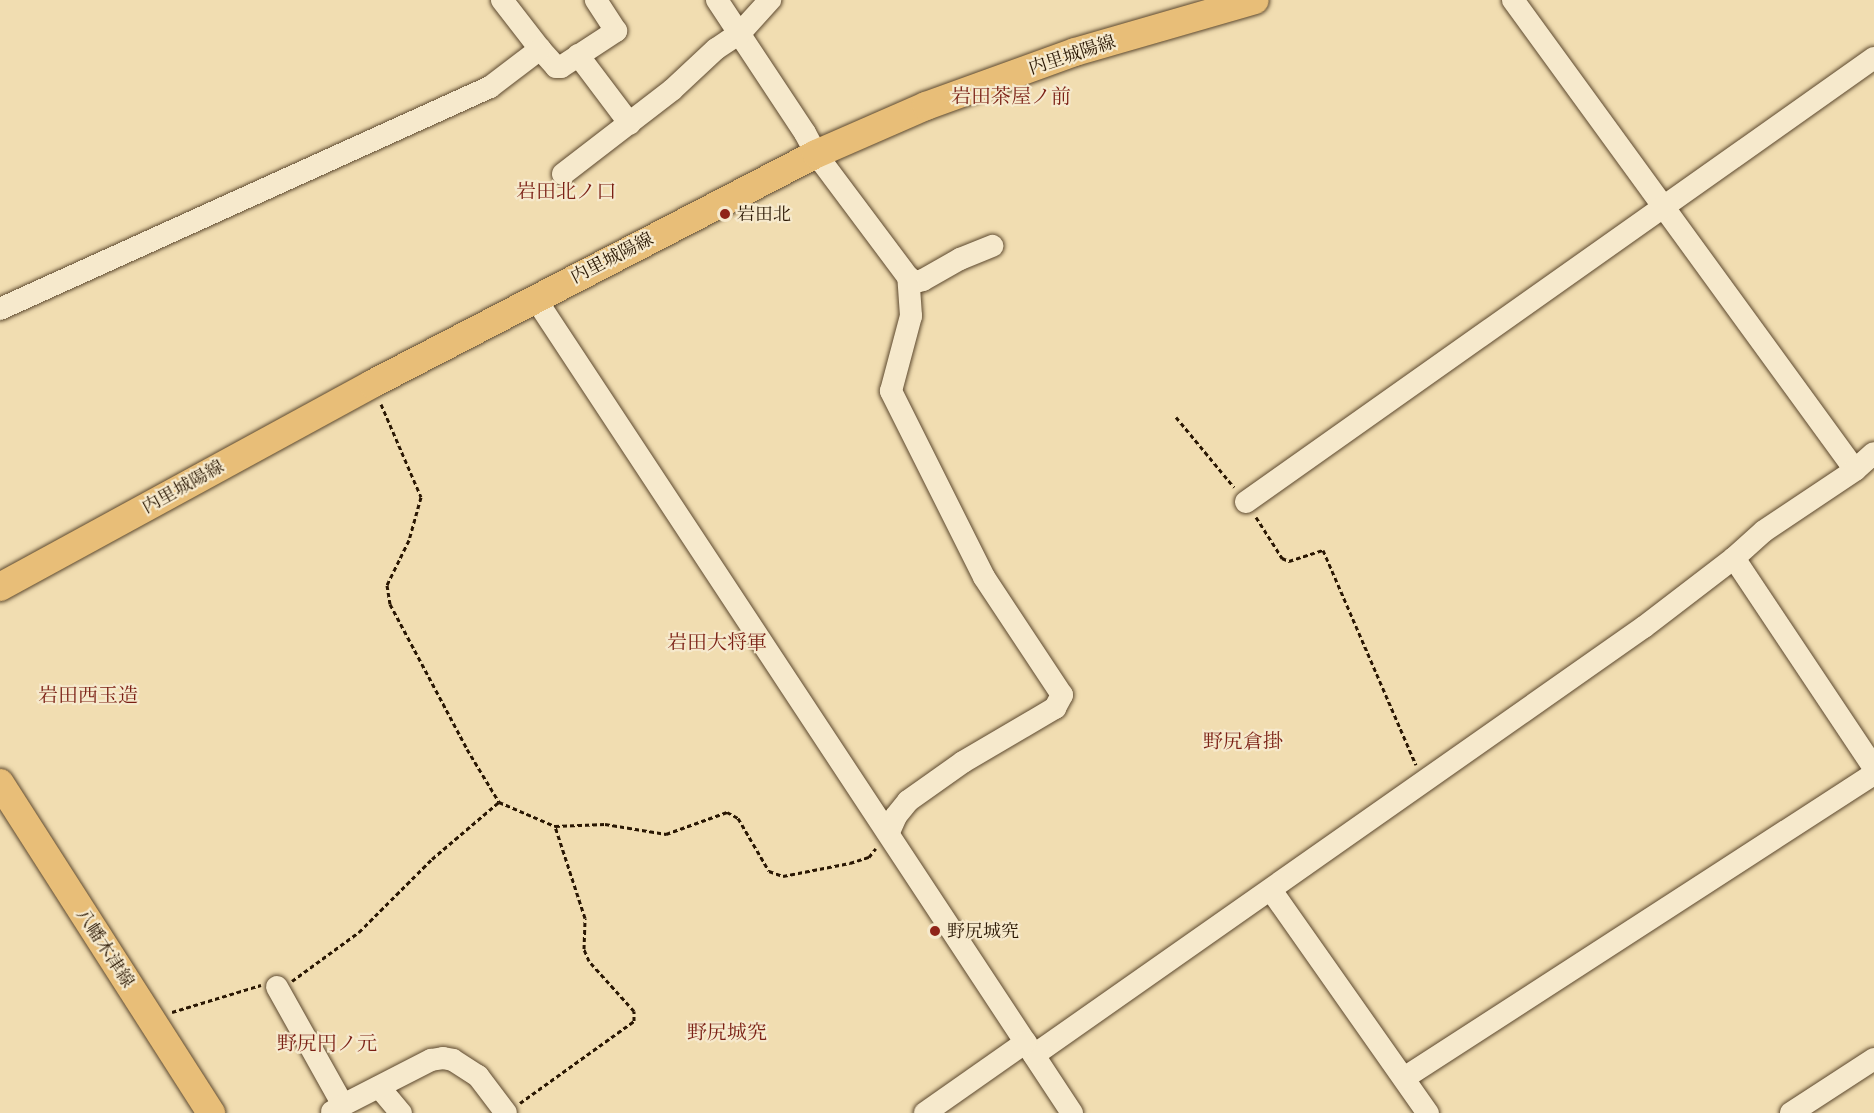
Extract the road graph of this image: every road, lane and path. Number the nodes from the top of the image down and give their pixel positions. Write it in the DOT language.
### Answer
graph roads {
  1 [pos="502,0"];
  2 [pos="596,0"];
  3 [pos="717,0"];
  4 [pos="770,0"];
  5 [pos="1255,0"];
  6 [pos="1513,0"];
  7 [pos="740,33"];
  8 [pos="540,49"];
  9 [pos="578,56"];
  10 [pos="1874,58"];
  11 [pos="630,124"];
  12 [pos="816,154"];
  13 [pos="563,174"];
  14 [pos="1664,206"];
  15 [pos="993,246"];
  16 [pos="908,277"];
  17 [pos="535,298"];
  18 [pos="0,309"];
  19 [pos="372,384"];
  20 [pos="1176,417"];
  21 [pos="1874,453"];
  22 [pos="1855,470"];
  23 [pos="1246,502"];
  24 [pos="1734,558"];
  25 [pos="0,587"];
  26 [pos="1874,768"];
  27 [pos="1874,774"];
  28 [pos="1423,781"];
  29 [pos="0,783"];
  30 [pos="500,802"];
  31 [pos="555,826"];
  32 [pos="889,832"];
  33 [pos="1271,890"];
  34 [pos="277,987"];
  35 [pos="153,1022"];
  36 [pos="1030,1048"];
  37 [pos="1874,1059"];
  38 [pos="1404,1078"];
  39 [pos="379,1086"];
  40 [pos="337,1109"];
  41 [pos="511,1110"];
  42 [pos="211,1113"];
  43 [pos="402,1113"];
  44 [pos="925,1113"];
  45 [pos="1072,1113"];
  46 [pos="1428,1113"];
  47 [pos="1791,1113"];
  1 -- 8 [label="street"];
  2 -- 9 [label="street"];
  3 -- 7 [label="street"];
  4 -- 7 [label="street"];
  5 -- 12 [label="main road, 内里城陽線"];
  6 -- 14 [label="street"];
  7 -- 11 [label="street"];
  7 -- 12 [label="street"];
  8 -- 9 [label="street"];
  8 -- 18 [label="street"];
  9 -- 11 [label="street"];
  10 -- 14 [label="street"];
  11 -- 13 [label="street"];
  12 -- 16 [label="street"];
  12 -- 17 [label="main road, 内里城陽線"];
  14 -- 22 [label="street"];
  14 -- 23 [label="street"];
  15 -- 16 [label="street"];
  16 -- 32 [label="street"];
  17 -- 19 [label="main road, 内里城陽線"];
  17 -- 32 [label="street"];
  19 -- 25 [label="main road, 内里城陽線"];
  19 -- 30 [label="path"];
  20 -- 23 [label="path"];
  21 -- 22 [label="street"];
  22 -- 24 [label="street"];
  23 -- 28 [label="path"];
  24 -- 26 [label="street"];
  24 -- 28 [label="street"];
  27 -- 38 [label="street"];
  28 -- 33 [label="street"];
  29 -- 35 [label="main road, 八幡木津線"];
  30 -- 31 [label="path"];
  30 -- 34 [label="path"];
  31 -- 32 [label="path"];
  31 -- 41 [label="path"];
  32 -- 36 [label="street"];
  33 -- 36 [label="street"];
  33 -- 38 [label="street"];
  34 -- 35 [label="path"];
  34 -- 40 [label="street"];
  35 -- 42 [label="main road, 八幡木津線"];
  36 -- 44 [label="street"];
  36 -- 45 [label="street"];
  37 -- 47 [label="street"];
  38 -- 46 [label="street"];
  39 -- 40 [label="street"];
  39 -- 41 [label="street"];
  39 -- 43 [label="street"];
}
